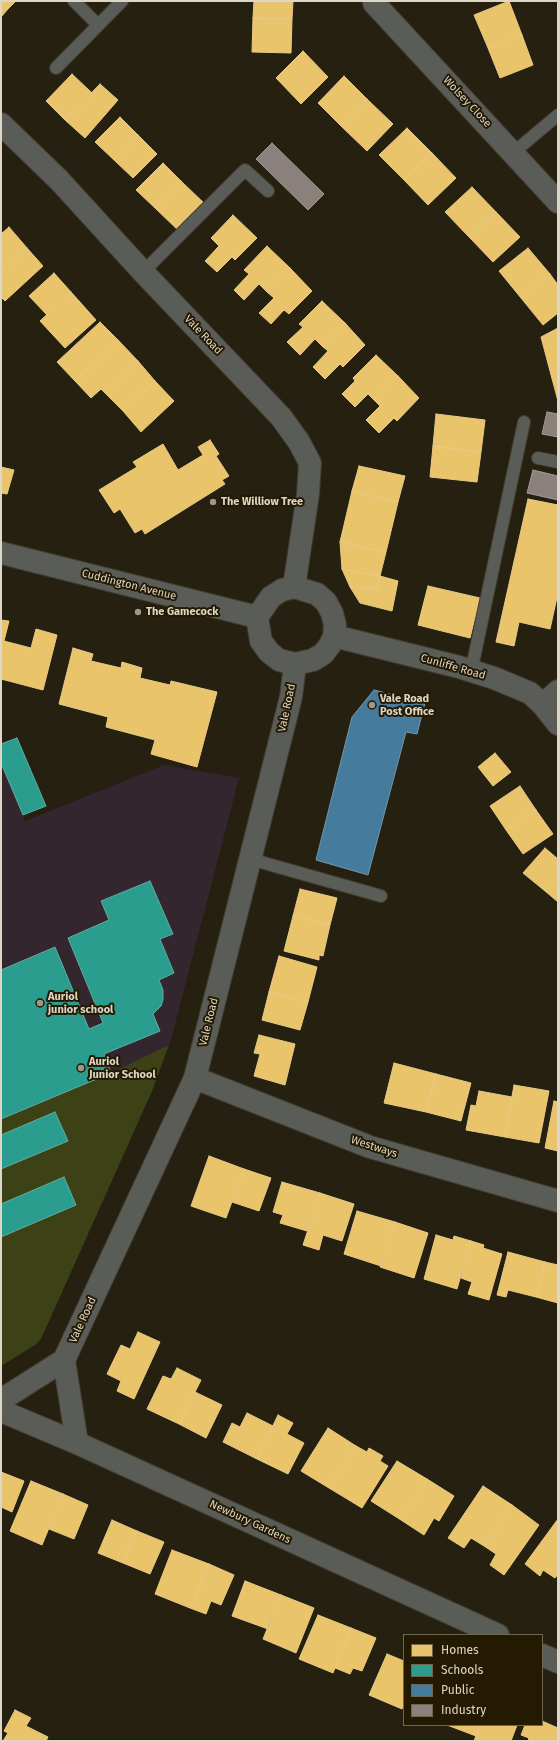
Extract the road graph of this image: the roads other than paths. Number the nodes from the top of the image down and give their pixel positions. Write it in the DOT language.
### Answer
graph roads {
  1 [pos="74,1"];
  2 [pos="122,1"];
  3 [pos="374,3"];
  4 [pos="98,25"];
  5 [pos="56,68"];
  6 [pos="558,115"];
  7 [pos="1,124"];
  8 [pos="514,152"];
  9 [pos="268,191"];
  10 [pos="558,202"];
  11 [pos="143,272"];
  12 [pos="524,422"];
  13 [pos="538,458"];
  14 [pos="558,462"];
  15 [pos="1,553"];
  16 [pos="294,587"];
  17 [pos="257,617"];
  18 [pos="334,636"];
  19 [pos="295,664"];
  20 [pos="471,672"];
  21 [pos="551,698"];
  22 [pos="558,724"];
  23 [pos="250,859"];
  24 [pos="381,896"];
  25 [pos="195,1078"];
  26 [pos="558,1201"];
  27 [pos="64,1360"];
  28 [pos="1,1400"];
  29 [pos="1,1411"];
  30 [pos="77,1443"];
  31 [pos="496,1634"];
  32 [pos="543,1655"];
  33 [pos="558,1662"];
  1 -- 4 [label="lane"];
  2 -- 4 [label="lane"];
  3 -- 8 [label="street, Wolsey Close"];
  4 -- 5 [label="lane"];
  6 -- 8 [label="lane"];
  7 -- 11 [label="street, Vale Road"];
  8 -- 10 [label="street, Wolsey Close"];
  9 -- 11 [label="lane"];
  11 -- 16 [label="street, Vale Road"];
  12 -- 20 [label="lane"];
  13 -- 14 [label="lane"];
  15 -- 17 [label="street, Cuddington Avenue"];
  16 -- 17 [label="street"];
  16 -- 18 [label="street"];
  17 -- 19 [label="street"];
  18 -- 19 [label="street"];
  18 -- 20 [label="street, Cunliffe Road"];
  19 -- 23 [label="street, Vale Road"];
  20 -- 21 [label="street, Cunliffe Road"];
  21 -- 22 [label="street, Cunliffe Road"];
  23 -- 24 [label="lane"];
  23 -- 25 [label="street, Vale Road"];
  25 -- 26 [label="street, Westways"];
  25 -- 27 [label="street, Vale Road"];
  27 -- 28 [label="street"];
  27 -- 30 [label="street"];
  29 -- 30 [label="street, Newbury Gardens"];
  30 -- 31 [label="street, Newbury Gardens"];
  32 -- 33 [label="street"];
}
